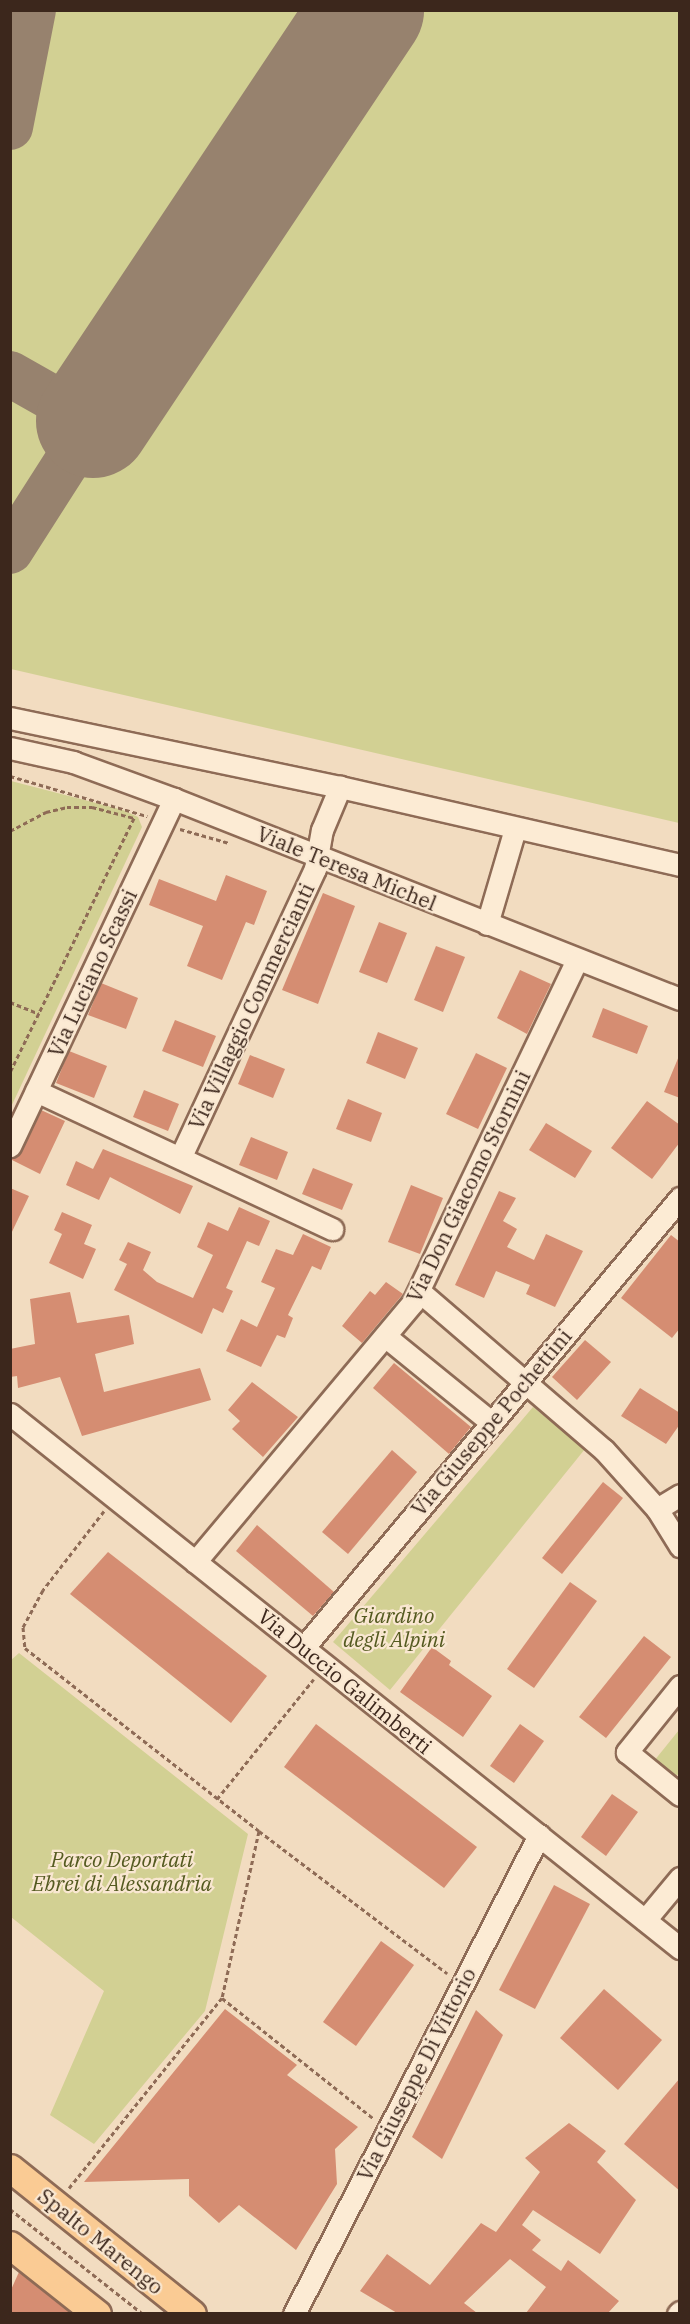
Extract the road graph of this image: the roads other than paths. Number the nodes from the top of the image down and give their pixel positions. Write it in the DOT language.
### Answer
graph roads {
  1 [pos="10,718"];
  2 [pos="10,748"];
  3 [pos="340,787"];
  4 [pos="174,799"];
  5 [pos="515,829"];
  6 [pos="318,856"];
  7 [pos="680,865"];
  8 [pos="487,924"];
  9 [pos="577,960"];
  10 [pos="680,999"];
  11 [pos="36,1091"];
  12 [pos="10,1146"];
  13 [pos="181,1156"];
  14 [pos="680,1198"];
  15 [pos="332,1229"];
  16 [pos="419,1291"];
  17 [pos="385,1336"];
  18 [pos="527,1380"];
  19 [pos="10,1414"];
  20 [pos="491,1422"];
  21 [pos="680,1495"];
  22 [pos="657,1509"];
  23 [pos="680,1546"];
  24 [pos="195,1562"];
  25 [pos="304,1647"];
  26 [pos="680,1686"];
  27 [pos="680,1795"];
  28 [pos="539,1835"];
  29 [pos="680,1878"];
  30 [pos="645,1920"];
  31 [pos="680,1948"];
  32 [pos="10,2168"];
  33 [pos="10,2245"];
  34 [pos="10,2265"];
  35 [pos="56,2281"];
  36 [pos="97,2313"];
  37 [pos="192,2313"];
  38 [pos="294,2313"];
  1 -- 3 [label="street"];
  2 -- 4 [label="street, Viale Teresa Michel"];
  3 -- 5 [label="street"];
  3 -- 6 [label="street, Via Villaggio Commercianti"];
  4 -- 6 [label="street, Viale Teresa Michel"];
  4 -- 11 [label="street, Via Luciano Scassi"];
  5 -- 7 [label="street"];
  5 -- 8 [label="street"];
  6 -- 8 [label="street, Viale Teresa Michel"];
  6 -- 13 [label="street, Via Villaggio Commercianti"];
  8 -- 9 [label="street, Viale Teresa Michel"];
  9 -- 10 [label="street, Viale Teresa Michel"];
  9 -- 16 [label="street, Via Don Giacomo Stornini"];
  11 -- 12 [label="street, Via Luciano Scassi"];
  11 -- 13 [label="street, Via Villaggio Commercianti"];
  13 -- 15 [label="street, Via Villaggio Commercianti"];
  14 -- 18 [label="street, Via Giuseppe Pochettini"];
  16 -- 17 [label="street, Via Don Giacomo Stornini"];
  16 -- 18 [label="street"];
  17 -- 20 [label="street"];
  17 -- 24 [label="street, Via Don Giacomo Stornini"];
  18 -- 20 [label="street, Via Giuseppe Pochettini"];
  18 -- 22 [label="street"];
  19 -- 24 [label="street, Via Duccio Galimberti"];
  20 -- 25 [label="street, Via Giuseppe Pochettini"];
  21 -- 22 [label="street"];
  22 -- 23 [label="street"];
  24 -- 25 [label="street, Via Duccio Galimberti"];
  25 -- 28 [label="street, Via Duccio Galimberti"];
  26 -- 27 [label="street"];
  28 -- 30 [label="street, Via Duccio Galimberti"];
  28 -- 38 [label="street, Via Giuseppe Di Vittorio"];
  29 -- 30 [label="street"];
  30 -- 31 [label="street, Via Duccio Galimberti"];
  32 -- 37 [label="main road, Spalto Marengo"];
  33 -- 35 [label="main road"];
  34 -- 35 [label="street"];
  35 -- 36 [label="main road"];
}
